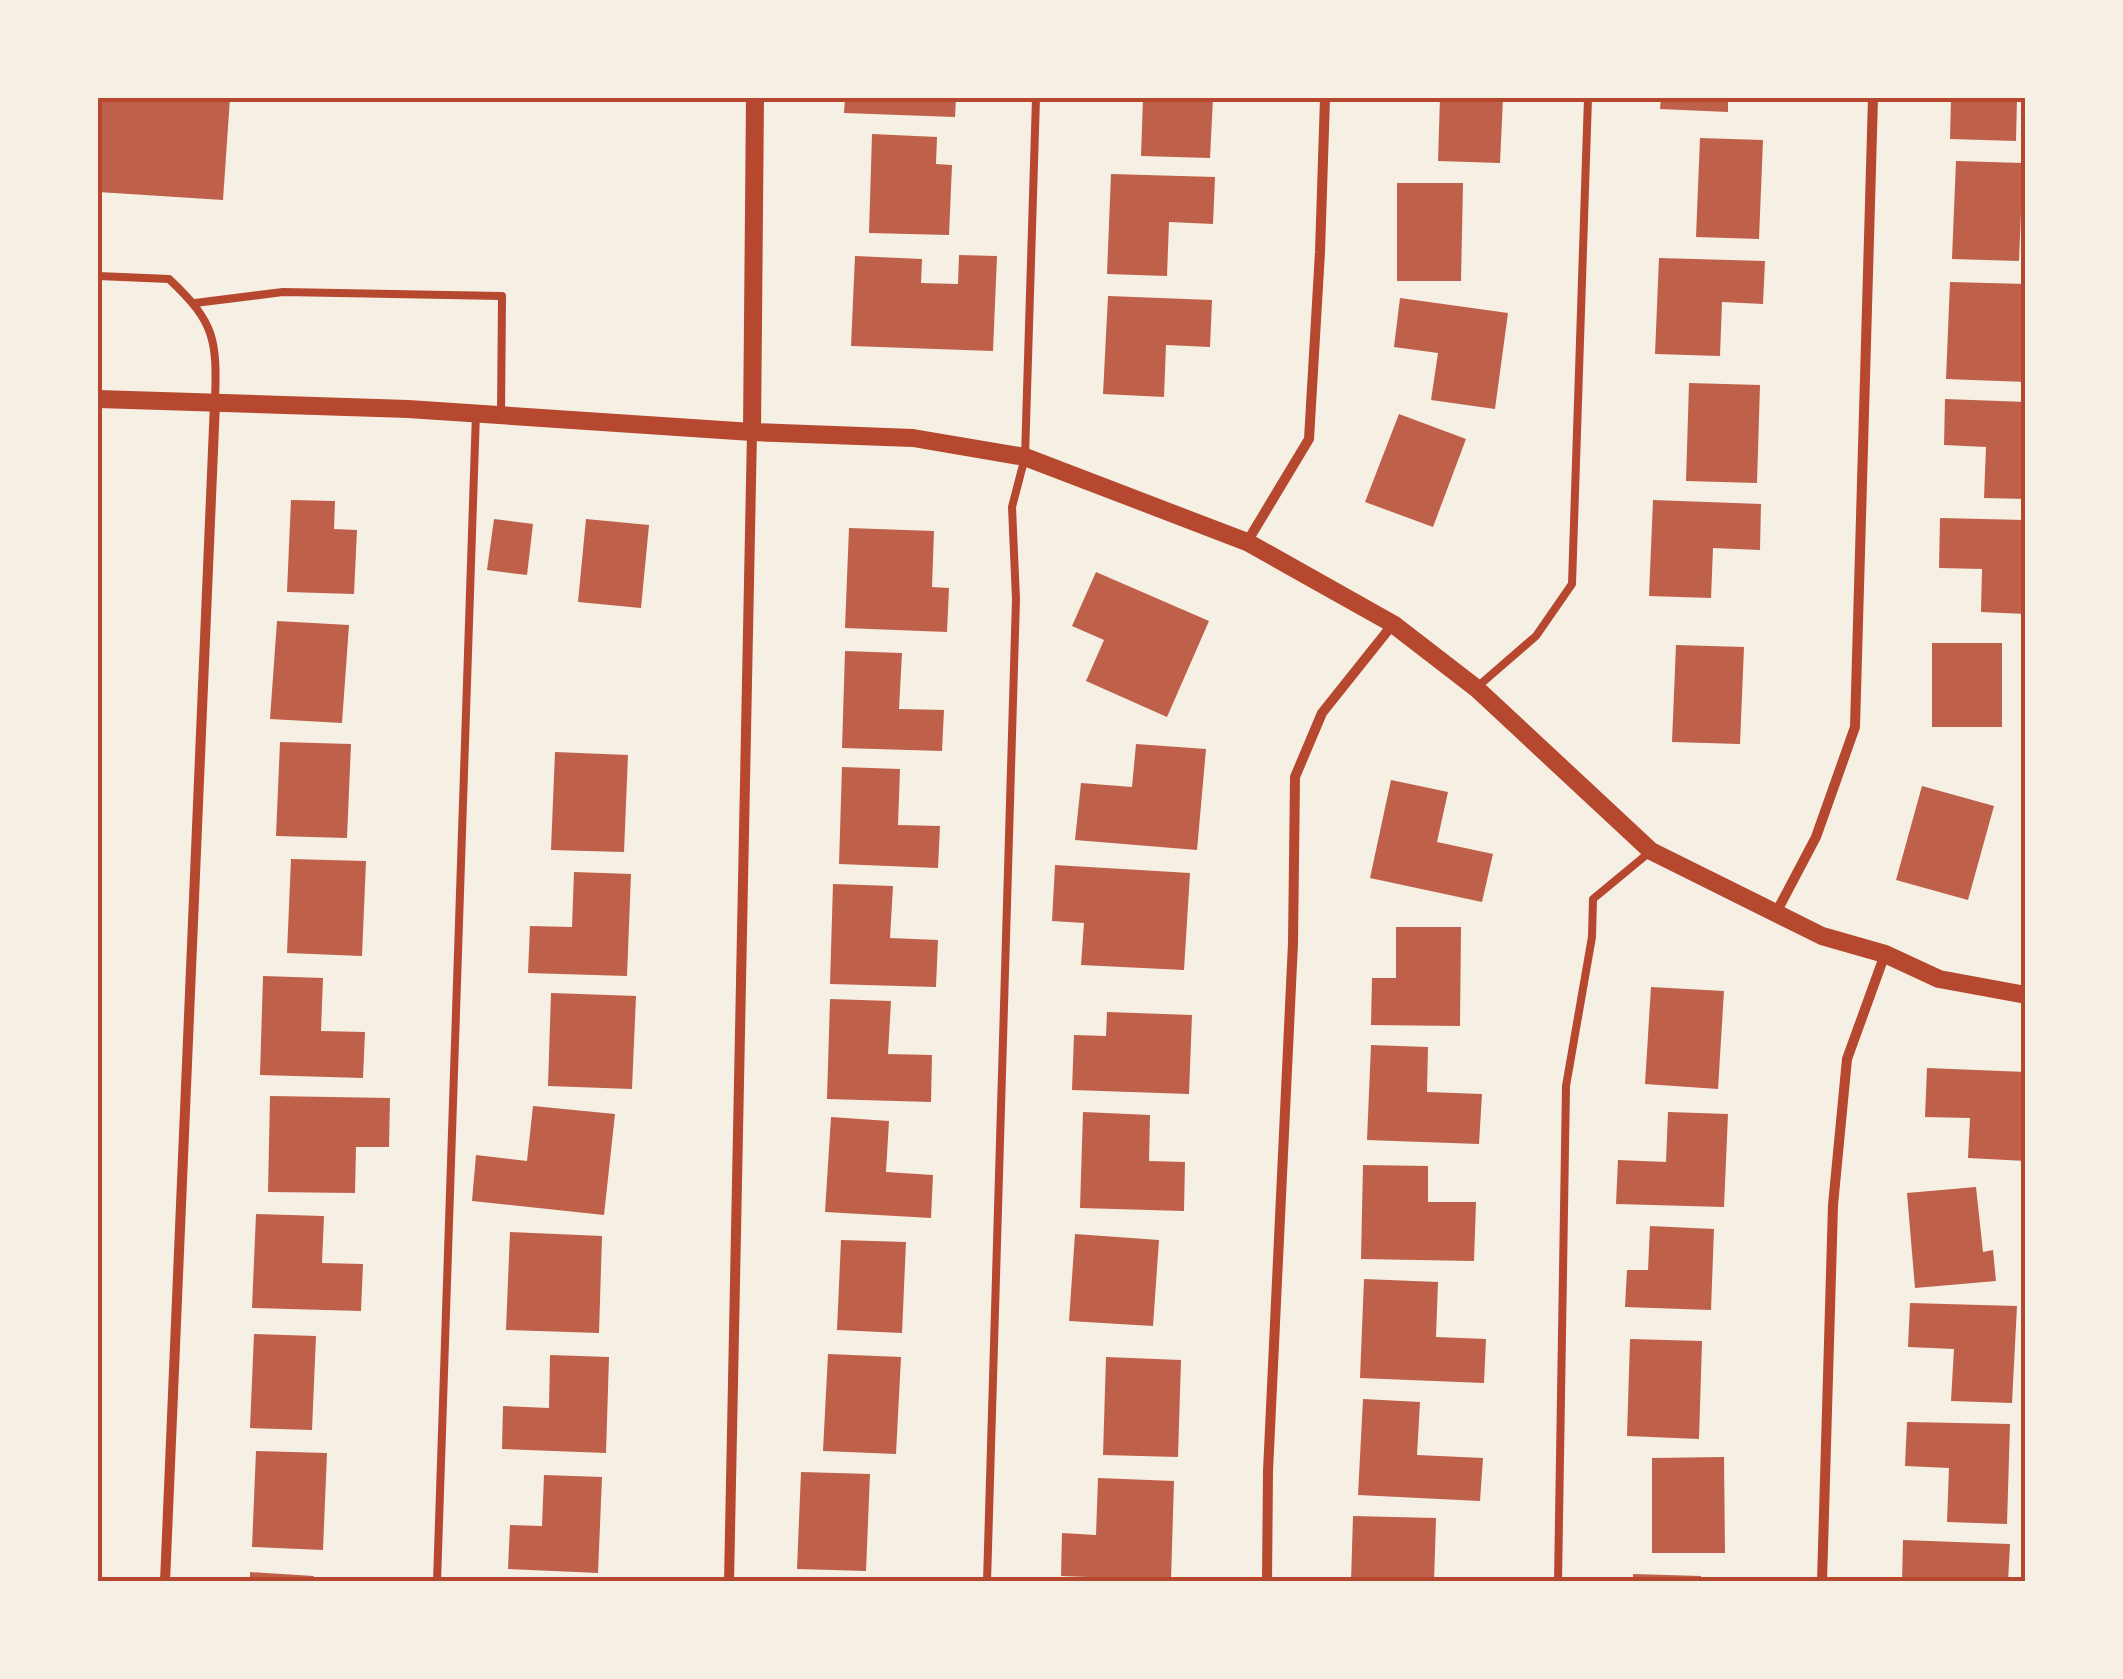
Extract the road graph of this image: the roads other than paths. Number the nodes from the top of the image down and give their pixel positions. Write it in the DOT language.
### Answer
graph roads {
  1 [pos="755,98"];
  2 [pos="1036,98"];
  3 [pos="1325,98"];
  4 [pos="1588,98"];
  5 [pos="1872,98"];
  6 [pos="98,276"];
  7 [pos="195,303"];
  8 [pos="98,399"];
  9 [pos="214,402"];
  10 [pos="476,414"];
  11 [pos="502,415"];
  12 [pos="752,432"];
  13 [pos="1025,457"];
  14 [pos="1248,542"];
  15 [pos="1393,624"];
  16 [pos="1476,688"];
  17 [pos="1651,851"];
  18 [pos="1776,911"];
  19 [pos="1885,954"];
  20 [pos="2026,995"];
  21 [pos="165,1582"];
  22 [pos="437,1582"];
  23 [pos="729,1582"];
  24 [pos="987,1582"];
  25 [pos="1267,1582"];
  26 [pos="1558,1582"];
  27 [pos="1822,1582"];
  1 -- 12 [label="street"];
  2 -- 13 [label="lane"];
  3 -- 14 [label="street"];
  4 -- 16 [label="lane"];
  5 -- 18 [label="street"];
  6 -- 7 [label="lane"];
  7 -- 9 [label="lane"];
  7 -- 11 [label="lane"];
  8 -- 9 [label="street"];
  9 -- 10 [label="street"];
  9 -- 21 [label="street"];
  10 -- 11 [label="street"];
  10 -- 22 [label="lane"];
  11 -- 12 [label="street"];
  12 -- 13 [label="street"];
  12 -- 23 [label="street"];
  13 -- 14 [label="street"];
  13 -- 24 [label="lane"];
  14 -- 15 [label="street"];
  15 -- 16 [label="street"];
  15 -- 25 [label="street"];
  16 -- 17 [label="street"];
  17 -- 18 [label="street"];
  17 -- 26 [label="lane"];
  18 -- 19 [label="street"];
  19 -- 20 [label="street"];
  19 -- 27 [label="street"];
}
